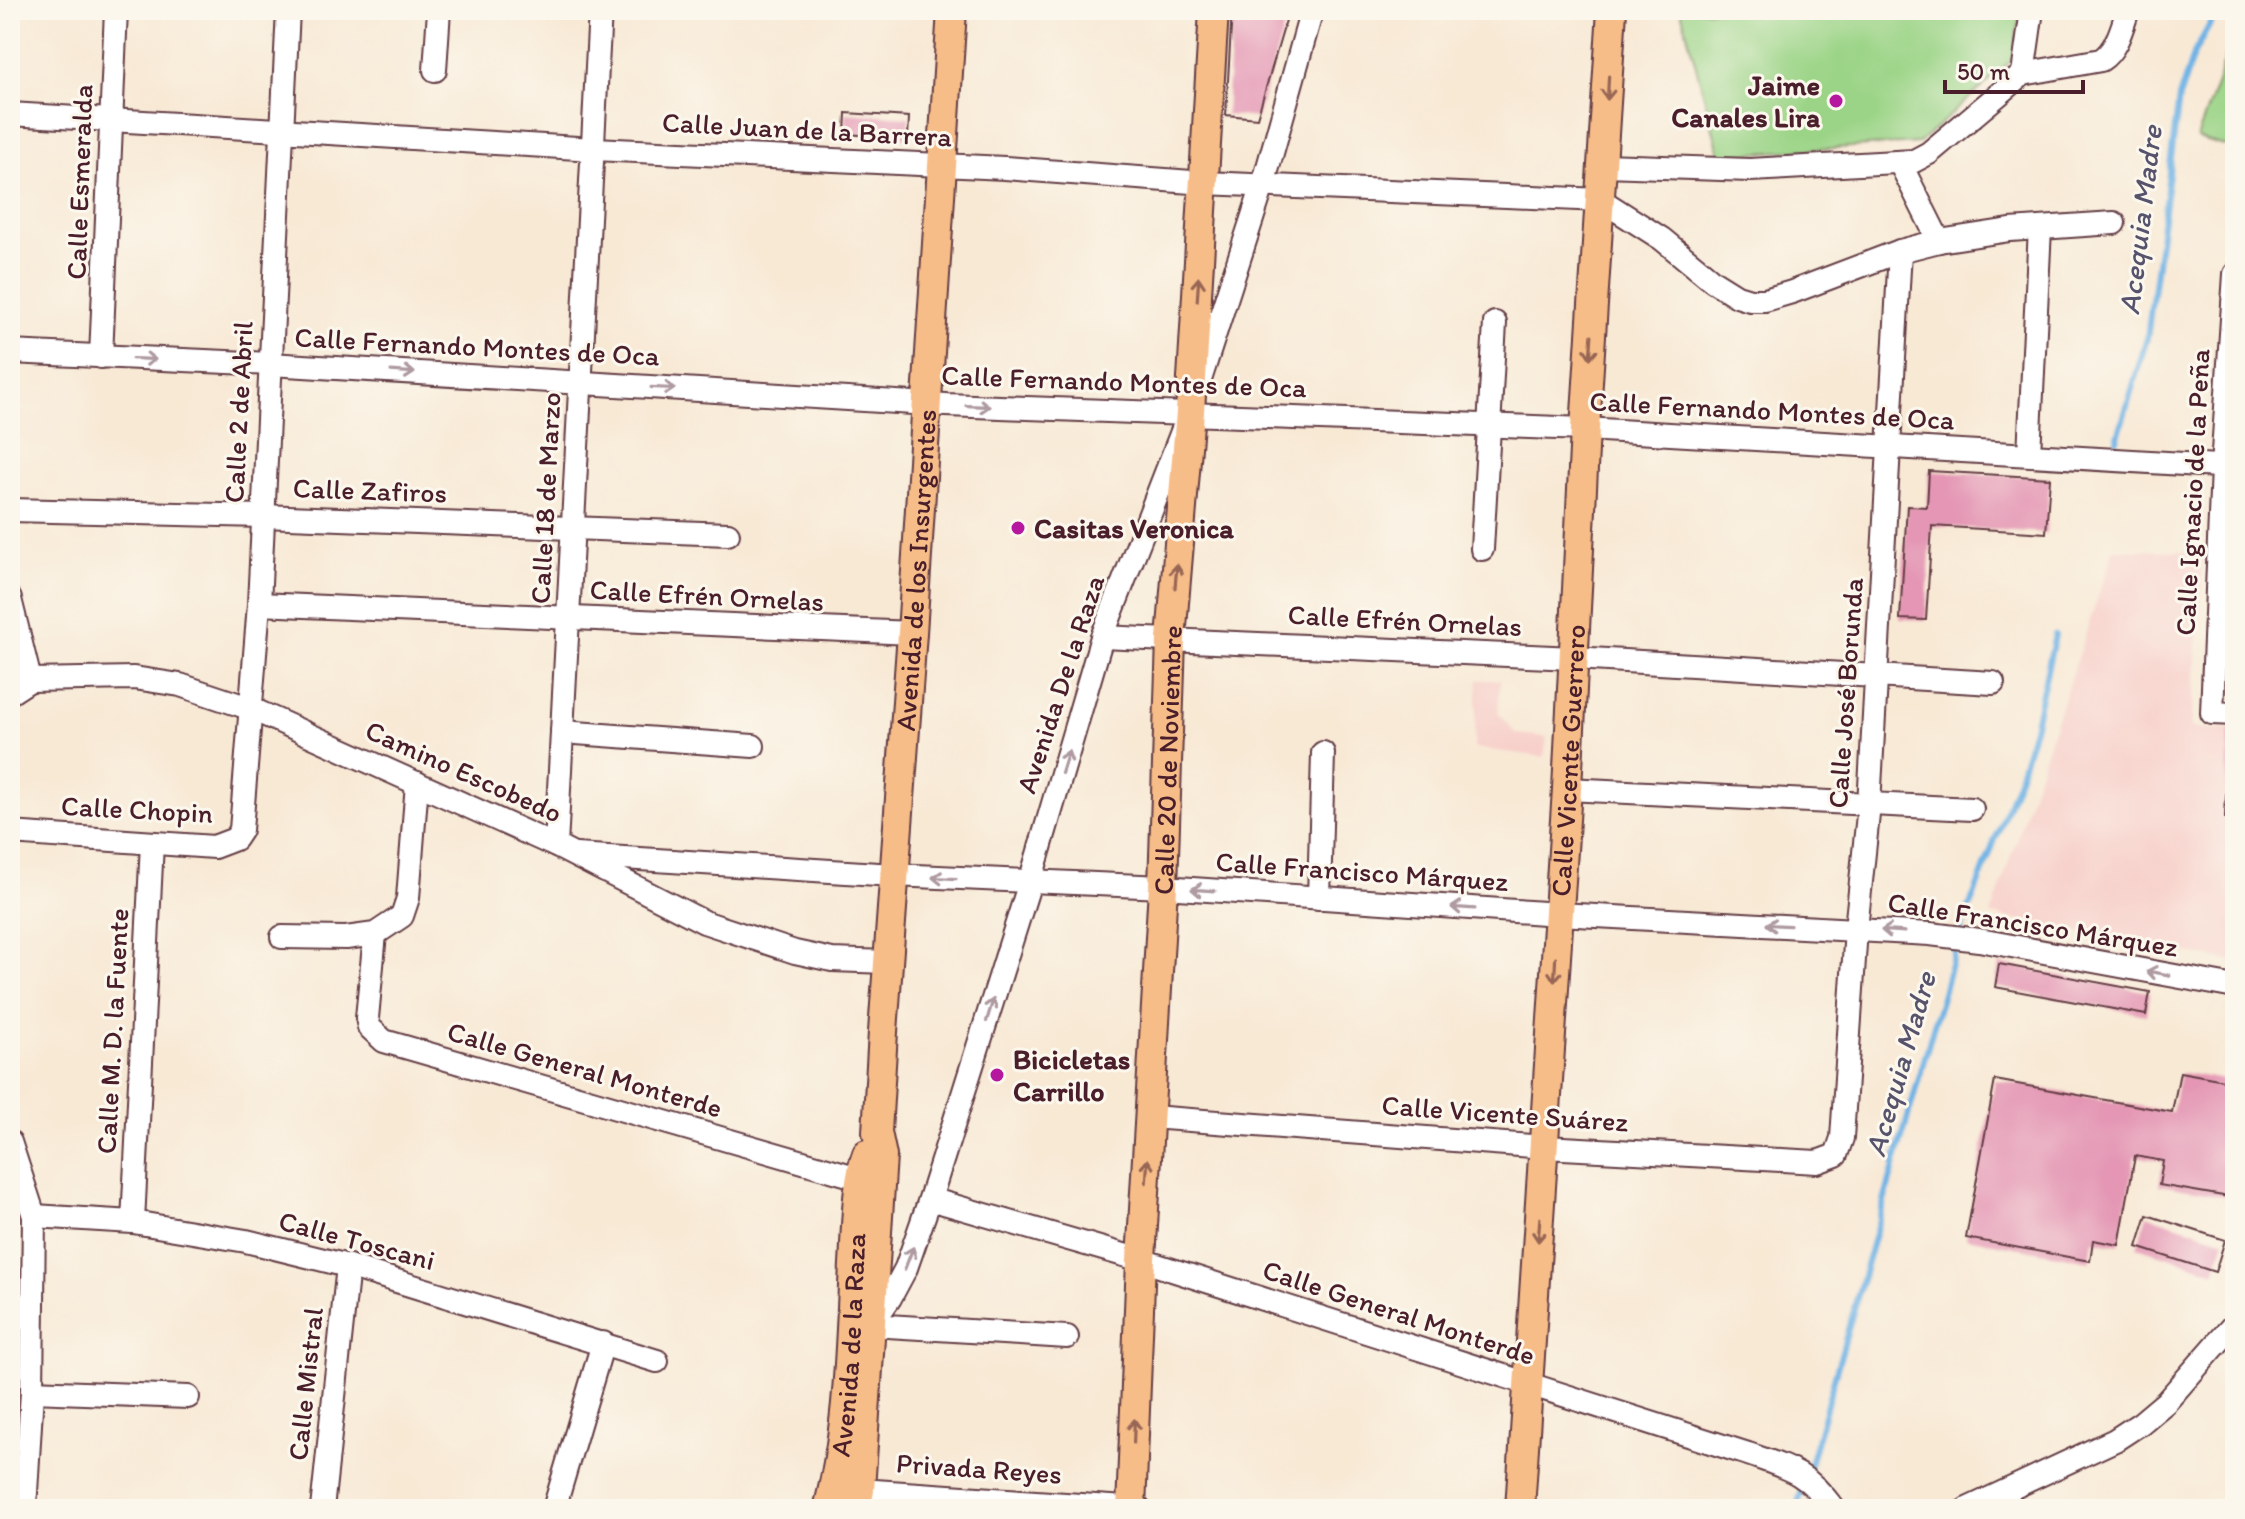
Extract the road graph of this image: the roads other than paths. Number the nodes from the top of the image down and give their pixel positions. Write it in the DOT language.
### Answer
graph roads {
  1 [pos="116,10"];
  2 [pos="288,10"];
  3 [pos="439,10"];
  4 [pos="600,10"];
  5 [pos="952,10"];
  6 [pos="1214,10"];
  7 [pos="1312,10"];
  8 [pos="1612,10"];
  9 [pos="2032,10"];
  10 [pos="2128,10"];
  11 [pos="435,70"];
  12 [pos="2023,74"];
  13 [pos="10,114"];
  14 [pos="111,120"];
  15 [pos="282,130"];
  16 [pos="594,149"];
  17 [pos="1900,163"];
  18 [pos="1604,165"];
  19 [pos="944,166"];
  20 [pos="1205,183"];
  21 [pos="1263,185"];
  22 [pos="1601,200"];
  23 [pos="2114,223"];
  24 [pos="2040,228"];
  25 [pos="1939,241"];
  26 [pos="1900,251"];
  27 [pos="2235,274"];
  28 [pos="1495,323"];
  29 [pos="10,352"];
  30 [pos="101,357"];
  31 [pos="270,364"];
  32 [pos="581,383"];
  33 [pos="927,403"];
  34 [pos="1190,412"];
  35 [pos="1489,426"];
  36 [pos="1585,429"];
  37 [pos="1890,447"];
  38 [pos="2029,454"];
  39 [pos="2228,467"];
  40 [pos="10,510"];
  41 [pos="263,516"];
  42 [pos="573,527"];
  43 [pos="728,534"];
  44 [pos="1482,549"];
  45 [pos="10,599"];
  46 [pos="259,604"];
  47 [pos="568,618"];
  48 [pos="912,633"];
  49 [pos="1102,637"];
  50 [pos="1171,639"];
  51 [pos="1574,658"];
  52 [pos="1876,676"];
  53 [pos="30,680"];
  54 [pos="1993,683"];
  55 [pos="10,693"];
  56 [pos="252,709"];
  57 [pos="2235,714"];
  58 [pos="562,732"];
  59 [pos="753,746"];
  60 [pos="1323,753"];
  61 [pos="417,783"];
  62 [pos="1567,789"];
  63 [pos="1869,805"];
  64 [pos="1972,809"];
  65 [pos="244,816"];
  66 [pos="10,833"];
  67 [pos="152,843"];
  68 [pos="566,850"];
  69 [pos="894,875"];
  70 [pos="1030,882"];
  71 [pos="1163,887"];
  72 [pos="1319,898"];
  73 [pos="1559,914"];
  74 [pos="1856,929"];
  75 [pos="375,934"];
  76 [pos="282,937"];
  77 [pos="887,962"];
  78 [pos="2235,987"];
  79 [pos="1151,1117"];
  80 [pos="1842,1138"];
  81 [pos="10,1142"];
  82 [pos="1545,1147"];
  83 [pos="871,1182"];
  84 [pos="930,1199"];
  85 [pos="34,1216"];
  86 [pos="133,1222"];
  87 [pos="1141,1260"];
  88 [pos="348,1266"];
  89 [pos="2235,1323"];
  90 [pos="871,1325"];
  91 [pos="1067,1337"];
  92 [pos="603,1343"];
  93 [pos="657,1361"];
  94 [pos="1528,1385"];
  95 [pos="32,1391"];
  96 [pos="188,1397"];
  97 [pos="861,1503"];
  98 [pos="25,1509"];
  99 [pos="322,1509"];
  100 [pos="554,1509"];
  101 [pos="828,1509"];
  102 [pos="1131,1509"];
  103 [pos="1140,1509"];
  104 [pos="1520,1509"];
  105 [pos="1834,1509"];
  106 [pos="1967,1509"];
  1 -- 14 [label="street, Calle Esmeralda"];
  2 -- 15 [label="street, Calle 2 de Abril"];
  3 -- 11 [label="street"];
  4 -- 16 [label="street, Calle 18 de Marzo"];
  5 -- 19 [label="main road, Avenida de los Insurgentes"];
  6 -- 20 [label="main road, Calle 20 de Noviembre"];
  7 -- 21 [label="street, Avenida De la Raza"];
  8 -- 18 [label="main road, Calle Vicente Guerrero, one-way"];
  9 -- 12 [label="street"];
  10 -- 12 [label="street"];
  12 -- 17 [label="street"];
  13 -- 14 [label="street, Calle Juan de la Barrera"];
  14 -- 15 [label="street, Calle Juan de la Barrera"];
  14 -- 30 [label="street, Calle Esmeralda"];
  15 -- 16 [label="street, Calle Juan de la Barrera"];
  15 -- 31 [label="street, Calle 2 de Abril"];
  16 -- 19 [label="street, Calle Juan de la Barrera"];
  16 -- 32 [label="street, Calle 18 de Marzo"];
  17 -- 18 [label="street"];
  17 -- 25 [label="street"];
  18 -- 22 [label="main road, Calle Vicente Guerrero"];
  19 -- 20 [label="street, Calle Juan de la Barrera"];
  19 -- 33 [label="main road, Avenida de los Insurgentes"];
  20 -- 21 [label="street, Calle Juan de la Barrera"];
  34 -- 20 [label="main road, Calle 20 de Noviembre, one-way"];
  21 -- 22 [label="street, Calle Juan de la Barrera"];
  21 -- 34 [label="street, Avenida De la Raza"];
  22 -- 26 [label="street"];
  22 -- 36 [label="main road, Calle Vicente Guerrero, one-way"];
  23 -- 24 [label="street"];
  24 -- 25 [label="street"];
  24 -- 38 [label="street"];
  25 -- 26 [label="street"];
  26 -- 37 [label="street, Calle José Borunda"];
  27 -- 39 [label="street, Calle Ignacio de la Peña"];
  28 -- 35 [label="street"];
  29 -- 30 [label="street, Calle Fernando Montes de Oca"];
  30 -- 31 [label="street, Calle Fernando Montes de Oca, one-way"];
  31 -- 32 [label="street, Calle Fernando Montes de Oca, one-way"];
  31 -- 41 [label="street, Calle 2 de Abril"];
  32 -- 33 [label="street, Calle Fernando Montes de Oca, one-way"];
  32 -- 42 [label="street, Calle 18 de Marzo"];
  33 -- 34 [label="street, Calle Fernando Montes de Oca, one-way"];
  33 -- 48 [label="main road, Avenida de los Insurgentes"];
  34 -- 35 [label="street, Calle Fernando Montes de Oca"];
  34 -- 49 [label="street, Avenida De la Raza"];
  50 -- 34 [label="main road, Calle 20 de Noviembre, one-way"];
  35 -- 36 [label="street, Calle Fernando Montes de Oca"];
  35 -- 44 [label="street"];
  36 -- 37 [label="street, Calle Fernando Montes de Oca"];
  36 -- 51 [label="main road, Calle Vicente Guerrero"];
  37 -- 38 [label="street, Calle Fernando Montes de Oca"];
  37 -- 52 [label="street, Calle José Borunda"];
  38 -- 39 [label="street, Calle Fernando Montes de Oca"];
  39 -- 57 [label="street, Calle Ignacio de la Peña"];
  40 -- 41 [label="street, Calle Zafiros"];
  41 -- 42 [label="street, Calle Zafiros"];
  41 -- 46 [label="street, Calle 2 de Abril"];
  42 -- 43 [label="street, Calle Zafiros"];
  42 -- 47 [label="street, Calle 18 de Marzo"];
  45 -- 53 [label="street"];
  46 -- 47 [label="street, Calle Efrén Ornelas"];
  46 -- 56 [label="street, Calle 2 de Abril"];
  47 -- 48 [label="street, Calle Efrén Ornelas"];
  47 -- 58 [label="street, Calle 18 de Marzo"];
  48 -- 69 [label="main road, Avenida de los Insurgentes"];
  49 -- 50 [label="street, Calle Efrén Ornelas"];
  70 -- 49 [label="street, Avenida De la Raza, one-way"];
  50 -- 51 [label="street, Calle Efrén Ornelas"];
  50 -- 71 [label="main road, Calle 20 de Noviembre"];
  51 -- 52 [label="street, Calle Efrén Ornelas"];
  51 -- 62 [label="main road, Calle Vicente Guerrero"];
  52 -- 54 [label="street, Calle Efrén Ornelas"];
  52 -- 63 [label="street, Calle José Borunda"];
  53 -- 55 [label="street"];
  53 -- 56 [label="street, Camino Escobedo"];
  56 -- 61 [label="street, Camino Escobedo"];
  56 -- 65 [label="street, Calle 2 de Abril"];
  58 -- 59 [label="street"];
  58 -- 68 [label="street, Calle 18 de Marzo"];
  60 -- 72 [label="street"];
  61 -- 68 [label="street, Camino Escobedo"];
  61 -- 75 [label="street"];
  62 -- 63 [label="street"];
  62 -- 73 [label="main road, Calle Vicente Guerrero"];
  63 -- 64 [label="street"];
  63 -- 74 [label="street, Calle José Borunda"];
  65 -- 67 [label="street, Calle Chopin"];
  66 -- 67 [label="street, Calle Chopin"];
  67 -- 86 [label="street, Calle M. D. la Fuente"];
  68 -- 69 [label="street, Calle Francisco Márquez"];
  68 -- 77 [label="street, Camino Escobedo"];
  70 -- 69 [label="street, Calle Francisco Márquez, one-way"];
  69 -- 77 [label="main road, Avenida de los Insurgentes"];
  70 -- 71 [label="street, Calle Francisco Márquez"];
  84 -- 70 [label="street, Avenida De la Raza, one-way"];
  72 -- 71 [label="street, Calle Francisco Márquez, one-way"];
  71 -- 79 [label="main road, Calle 20 de Noviembre"];
  73 -- 72 [label="street, Calle Francisco Márquez, one-way"];
  74 -- 73 [label="street, Calle Francisco Márquez, one-way"];
  73 -- 82 [label="main road, Calle Vicente Guerrero, one-way"];
  78 -- 74 [label="street, Calle Francisco Márquez, one-way"];
  74 -- 80 [label="street, Calle José Borunda"];
  75 -- 76 [label="street"];
  75 -- 83 [label="street, Calle General Monterde"];
  77 -- 83 [label="main road, Avenida de los Insurgentes"];
  79 -- 82 [label="street, Calle Vicente Suárez"];
  87 -- 79 [label="main road, Calle 20 de Noviembre, one-way"];
  80 -- 82 [label="street, Calle Vicente Suárez"];
  81 -- 85 [label="street"];
  82 -- 94 [label="main road, Calle Vicente Guerrero, one-way"];
  83 -- 90 [label="main road, Avenida de la Raza"];
  83 -- 101 [label="main road, Avenida de la Raza"];
  84 -- 87 [label="street, Calle General Monterde"];
  90 -- 84 [label="street, Avenida De la Raza, one-way"];
  85 -- 86 [label="street, Calle Toscani"];
  85 -- 95 [label="street"];
  86 -- 88 [label="street, Calle Toscani"];
  87 -- 94 [label="street, Calle General Monterde"];
  102 -- 87 [label="main road, Calle 20 de Noviembre, one-way"];
  88 -- 92 [label="street, Calle Toscani"];
  88 -- 99 [label="street, Calle Mistral"];
  89 -- 106 [label="street"];
  90 -- 91 [label="street"];
  90 -- 97 [label="main road, Avenida de la Raza"];
  92 -- 93 [label="street, Calle Toscani"];
  92 -- 100 [label="street"];
  94 -- 104 [label="main road, Calle Vicente Guerrero"];
  94 -- 105 [label="street, Calle General Monterde"];
  95 -- 96 [label="street"];
  95 -- 98 [label="street"];
  97 -- 102 [label="street, Privada Reyes"];
  102 -- 103 [label="street, Privada Reyes"];
}
